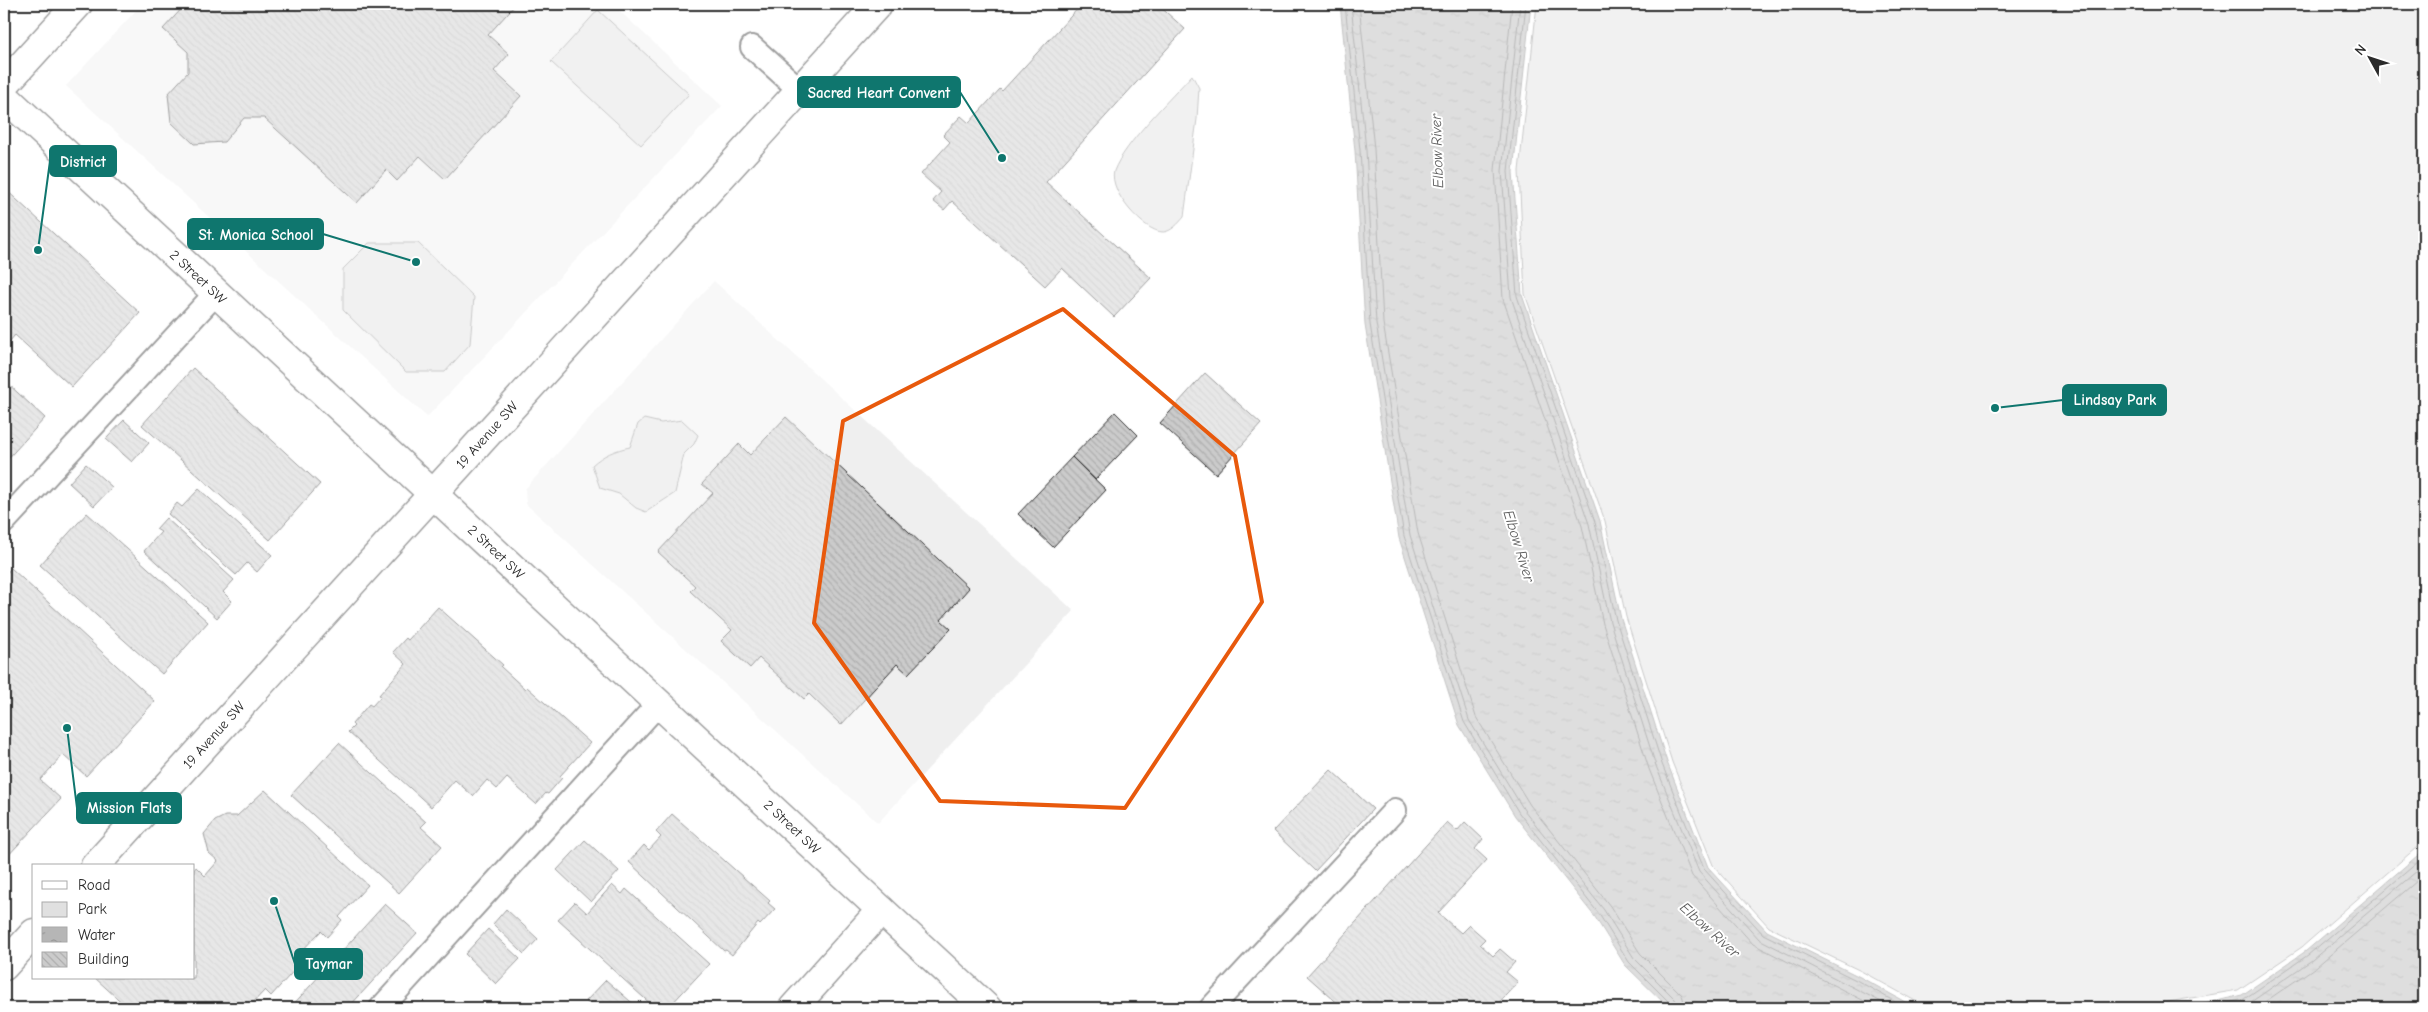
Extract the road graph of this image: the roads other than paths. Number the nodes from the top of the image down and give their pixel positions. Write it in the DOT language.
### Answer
graph roads {
  1 [pos="78,4"];
  2 [pos="878,4"];
  3 [pos="752,47"];
  4 [pos="4,85"];
  5 [pos="800,90"];
  6 [pos="4,96"];
  7 [pos="216,293"];
  8 [pos="433,493"];
  9 [pos="4,522"];
  10 [pos="658,703"];
  11 [pos="1395,810"];
  12 [pos="97,864"];
  13 [pos="881,910"];
  14 [pos="32,935"];
  15 [pos="4,966"];
  16 [pos="381,1008"];
  17 [pos="792,1008"];
  18 [pos="988,1008"];
  19 [pos="1211,1008"];
  1 -- 4 [label="street"];
  2 -- 5 [label="street, 19 Avenue SW"];
  3 -- 5 [label="lane"];
  5 -- 8 [label="street, 19 Avenue SW"];
  6 -- 7 [label="street, 2 Street SW"];
  7 -- 8 [label="street, 2 Street SW"];
  7 -- 9 [label="lane"];
  8 -- 10 [label="street, 2 Street SW"];
  8 -- 12 [label="street, 19 Avenue SW"];
  10 -- 13 [label="street, 2 Street SW"];
  10 -- 16 [label="lane"];
  11 -- 19 [label="lane"];
  13 -- 17 [label="street"];
  13 -- 18 [label="street, 2 Street SW"];
  14 -- 15 [label="street"];
}
